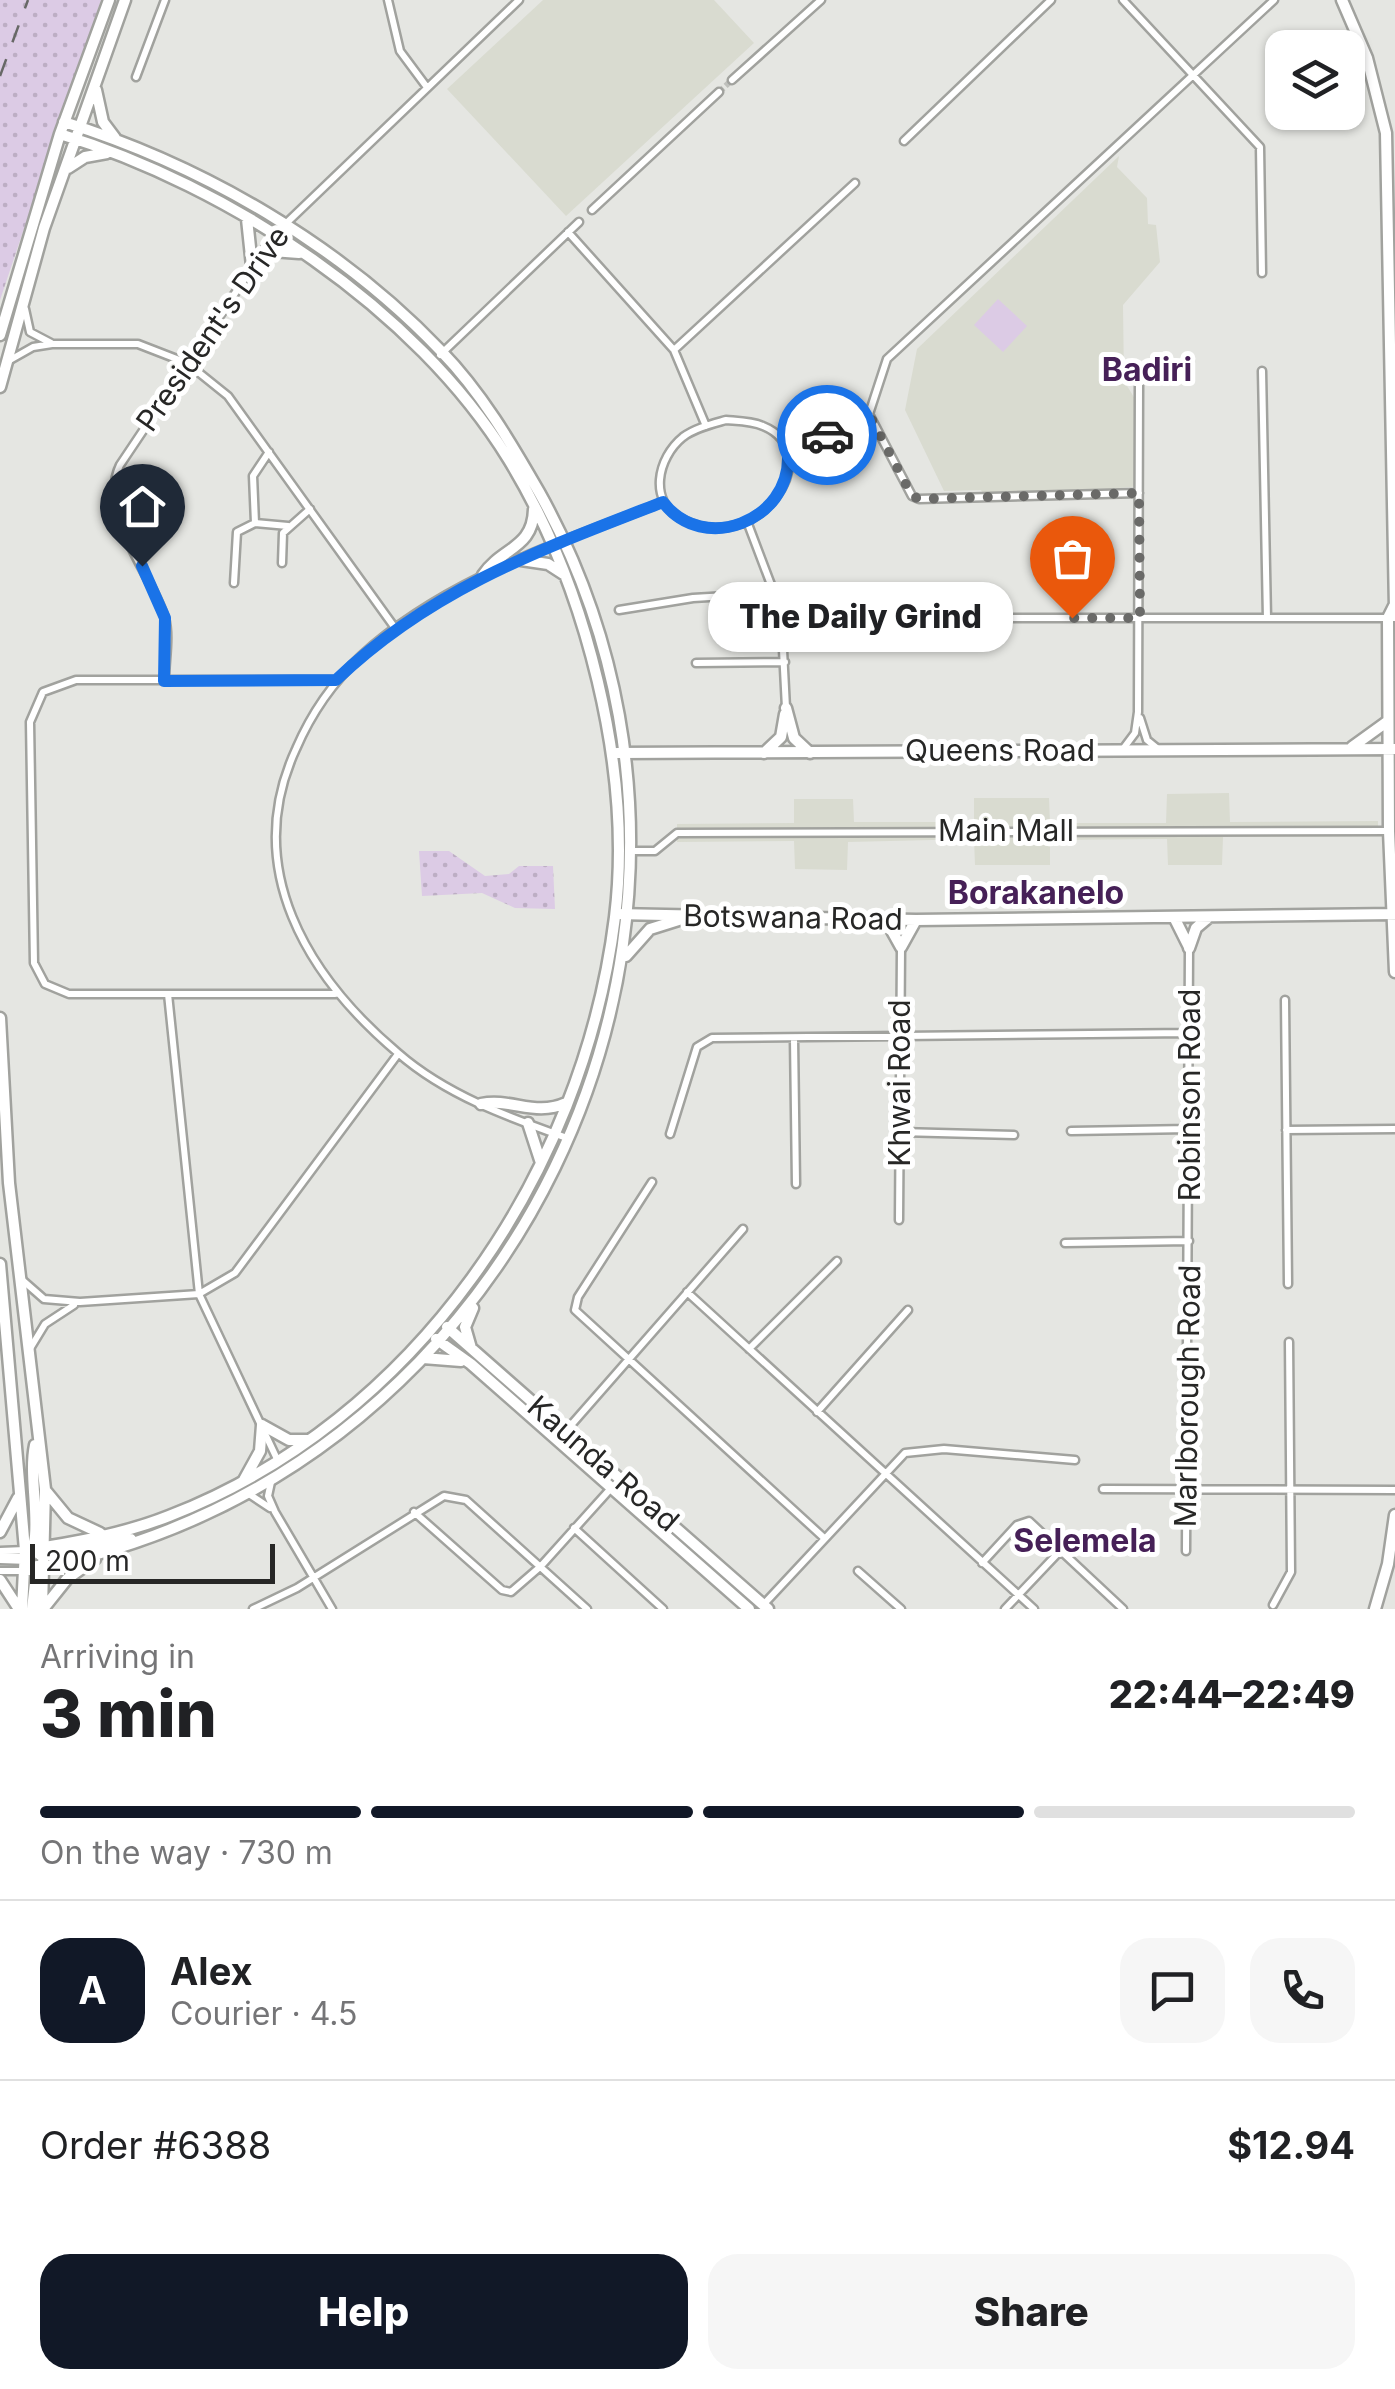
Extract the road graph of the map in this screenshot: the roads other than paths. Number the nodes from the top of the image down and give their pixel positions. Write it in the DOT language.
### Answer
graph roads {
  1 [pos="109,0"];
  2 [pos="125,0"];
  3 [pos="165,0"];
  4 [pos="388,0"];
  5 [pos="520,0"];
  6 [pos="822,0"];
  7 [pos="1050,0"];
  8 [pos="1123,0"];
  9 [pos="1274,0"];
  10 [pos="1342,0"];
  11 [pos="1194,76"];
  12 [pos="136,77"];
  13 [pos="732,80"];
  14 [pos="96,84"];
  15 [pos="426,86"];
  16 [pos="719,92"];
  17 [pos="62,128"];
  18 [pos="78,133"];
  19 [pos="116,140"];
  20 [pos="904,142"];
  21 [pos="113,154"];
  22 [pos="65,170"];
  23 [pos="855,183"];
  24 [pos="592,210"];
  25 [pos="247,219"];
  26 [pos="579,222"];
  27 [pos="285,223"];
  28 [pos="568,232"];
  29 [pos="274,235"];
  30 [pos="305,254"];
  31 [pos="260,256"];
  32 [pos="252,266"];
  33 [pos="1262,273"];
  34 [pos="24,295"];
  35 [pos="1393,318"];
  36 [pos="0,335"];
  37 [pos="52,344"];
  38 [pos="674,350"];
  39 [pos="442,352"];
  40 [pos="187,363"];
  41 [pos="432,363"];
  42 [pos="5,366"];
  43 [pos="1262,371"];
  44 [pos="1138,384"];
  45 [pos="0,386"];
  46 [pos="869,414"];
  47 [pos="706,426"];
  48 [pos="269,452"];
  49 [pos="788,456"];
  50 [pos="1139,493"];
  51 [pos="663,502"];
  52 [pos="534,504"];
  53 [pos="310,509"];
  54 [pos="255,522"];
  55 [pos="748,524"];
  56 [pos="288,526"];
  57 [pos="565,540"];
  58 [pos="553,545"];
  59 [pos="1394,555"];
  60 [pos="522,560"];
  61 [pos="282,563"];
  62 [pos="483,575"];
  63 [pos="566,576"];
  64 [pos="234,583"];
  65 [pos="776,593"];
  66 [pos="619,610"];
  67 [pos="1393,613"];
  68 [pos="928,617"];
  69 [pos="1004,618"];
  70 [pos="1140,618"];
  71 [pos="1267,618"];
  72 [pos="783,620"];
  73 [pos="395,628"];
  74 [pos="785,662"];
  75 [pos="696,663"];
  76 [pos="336,680"];
  77 [pos="164,681"];
  78 [pos="786,708"];
  79 [pos="1138,712"];
  80 [pos="1388,721"];
  81 [pos="1351,748"];
  82 [pos="1392,749"];
  83 [pos="1122,750"];
  84 [pos="1159,750"];
  85 [pos="627,753"];
  86 [pos="764,753"];
  87 [pos="810,753"];
  88 [pos="611,754"];
  89 [pos="1388,831"];
  90 [pos="630,851"];
  91 [pos="615,914"];
  92 [pos="1393,914"];
  93 [pos="630,916"];
  94 [pos="1174,917"];
  95 [pos="1210,917"];
  96 [pos="685,918"];
  97 [pos="886,920"];
  98 [pos="916,920"];
  99 [pos="901,946"];
  100 [pos="1189,948"];
  101 [pos="622,962"];
  102 [pos="1395,972"];
  103 [pos="168,994"];
  104 [pos="336,994"];
  105 [pos="1285,1000"];
  106 [pos="0,1018"];
  107 [pos="1190,1032"];
  108 [pos="900,1035"];
  109 [pos="794,1039"];
  110 [pos="398,1054"];
  111 [pos="566,1103"];
  112 [pos="481,1104"];
  113 [pos="528,1123"];
  114 [pos="1188,1129"];
  115 [pos="1286,1130"];
  116 [pos="1395,1130"];
  117 [pos="1072,1131"];
  118 [pos="900,1132"];
  119 [pos="554,1134"];
  120 [pos="670,1134"];
  121 [pos="1014,1134"];
  122 [pos="568,1139"];
  123 [pos="541,1164"];
  124 [pos="652,1182"];
  125 [pos="796,1184"];
  126 [pos="899,1220"];
  127 [pos="743,1229"];
  128 [pos="1189,1241"];
  129 [pos="1064,1243"];
  130 [pos="836,1261"];
  131 [pos="0,1264"];
  132 [pos="19,1277"];
  133 [pos="1288,1284"];
  134 [pos="483,1290"];
  135 [pos="687,1292"];
  136 [pos="199,1294"];
  137 [pos="80,1302"];
  138 [pos="908,1310"];
  139 [pos="439,1320"];
  140 [pos="449,1329"];
  141 [pos="429,1332"];
  142 [pos="439,1342"];
  143 [pos="1290,1342"];
  144 [pos="472,1350"];
  145 [pos="749,1350"];
  146 [pos="422,1358"];
  147 [pos="27,1360"];
  148 [pos="628,1360"];
  149 [pos="471,1364"];
  150 [pos="817,1412"];
  151 [pos="262,1424"];
  152 [pos="561,1436"];
  153 [pos="313,1438"];
  154 [pos="36,1440"];
  155 [pos="1075,1460"];
  156 [pos="278,1462"];
  157 [pos="882,1472"];
  158 [pos="284,1473"];
  159 [pos="620,1478"];
  160 [pos="243,1481"];
  161 [pos="270,1482"];
  162 [pos="612,1488"];
  163 [pos="20,1489"];
  164 [pos="44,1489"];
  165 [pos="1103,1490"];
  166 [pos="1395,1490"];
  167 [pos="1187,1491"];
  168 [pos="1290,1491"];
  169 [pos="249,1494"];
  170 [pos="274,1512"];
  171 [pos="414,1512"];
  172 [pos="1395,1519"];
  173 [pos="574,1528"];
  174 [pos="0,1532"];
  175 [pos="105,1534"];
  176 [pos="823,1536"];
  177 [pos="147,1539"];
  178 [pos="1060,1550"];
  179 [pos="1186,1551"];
  180 [pos="104,1553"];
  181 [pos="0,1555"];
  182 [pos="35,1558"];
  183 [pos="982,1563"];
  184 [pos="541,1566"];
  185 [pos="0,1570"];
  186 [pos="858,1571"];
  187 [pos="313,1578"];
  188 [pos="0,1580"];
  189 [pos="1018,1595"];
  190 [pos="1273,1605"];
  191 [pos="766,1607"];
  192 [pos="20,1609"];
  193 [pos="32,1609"];
  194 [pos="42,1609"];
  195 [pos="253,1609"];
  196 [pos="332,1609"];
  197 [pos="588,1609"];
  198 [pos="664,1609"];
  199 [pos="749,1609"];
  200 [pos="901,1609"];
  201 [pos="1006,1609"];
  202 [pos="1034,1609"];
  203 [pos="1123,1609"];
  204 [pos="1375,1609"];
  1 -- 17 [label="main road"];
  2 -- 14 [label="main road"];
  3 -- 12 [label="street"];
  4 -- 15 [label="street"];
  5 -- 15 [label="street, President's Drive"];
  6 -- 13 [label="street"];
  7 -- 20 [label="street"];
  8 -- 11 [label="street"];
  9 -- 11 [label="street"];
  10 -- 35 [label="main road"];
  11 -- 33 [label="street"];
  11 -- 46 [label="street"];
  14 -- 18 [label="main road"];
  14 -- 19 [label="main road"];
  15 -- 27 [label="street, President's Drive"];
  16 -- 24 [label="street"];
  17 -- 18 [label="main road"];
  17 -- 36 [label="main road"];
  18 -- 19 [label="main road"];
  18 -- 21 [label="main road"];
  18 -- 22 [label="main road"];
  19 -- 27 [label="main road"];
  21 -- 22 [label="main road"];
  21 -- 25 [label="main road"];
  22 -- 34 [label="main road"];
  23 -- 38 [label="street"];
  25 -- 29 [label="main road"];
  25 -- 32 [label="main road"];
  26 -- 28 [label="street"];
  27 -- 29 [label="street, President's Drive"];
  27 -- 39 [label="main road"];
  28 -- 38 [label="street"];
  28 -- 39 [label="street"];
  29 -- 30 [label="main road"];
  29 -- 31 [label="street, President's Drive"];
  30 -- 31 [label="main road"];
  30 -- 41 [label="main road"];
  31 -- 32 [label="street, President's Drive"];
  32 -- 40 [label="street, President's Drive"];
  34 -- 37 [label="street"];
  34 -- 42 [label="main road"];
  35 -- 59 [label="main road"];
  37 -- 40 [label="street"];
  37 -- 42 [label="street"];
  38 -- 47 [label="street"];
  39 -- 41 [label="street"];
  39 -- 57 [label="main road"];
  40 -- 48 [label="street"];
  40 -- 77 [label="street, President's Drive"];
  41 -- 52 [label="main road"];
  42 -- 45 [label="main road"];
  43 -- 71 [label="street"];
  44 -- 50 [label="street"];
  46 -- 49 [label="street"];
  46 -- 50 [label="street"];
  47 -- 49 [label="street"];
  47 -- 51 [label="street"];
  48 -- 53 [label="street"];
  48 -- 54 [label="street"];
  49 -- 55 [label="street"];
  50 -- 70 [label="street"];
  51 -- 55 [label="street"];
  51 -- 57 [label="street"];
  52 -- 58 [label="main road"];
  52 -- 62 [label="main road"];
  53 -- 56 [label="street"];
  53 -- 73 [label="street"];
  54 -- 56 [label="street"];
  54 -- 64 [label="street"];
  55 -- 65 [label="street"];
  56 -- 61 [label="street"];
  57 -- 58 [label="street"];
  57 -- 85 [label="main road"];
  58 -- 60 [label="street"];
  58 -- 63 [label="main road"];
  59 -- 67 [label="main road"];
  60 -- 62 [label="street"];
  60 -- 63 [label="main road"];
  62 -- 73 [label="street"];
  63 -- 88 [label="main road"];
  65 -- 66 [label="street"];
  65 -- 72 [label="street"];
  67 -- 71 [label="street"];
  67 -- 80 [label="main road"];
  68 -- 72 [label="street"];
  69 -- 70 [label="street"];
  70 -- 71 [label="street"];
  70 -- 79 [label="street"];
  72 -- 74 [label="street"];
  73 -- 76 [label="street"];
  74 -- 75 [label="street"];
  74 -- 78 [label="street"];
  76 -- 77 [label="street"];
  76 -- 104 [label="street"];
  77 -- 103 [label="street"];
  78 -- 86 [label="main road"];
  78 -- 87 [label="main road"];
  79 -- 83 [label="street"];
  79 -- 84 [label="street"];
  80 -- 81 [label="main road"];
  80 -- 82 [label="main road"];
  81 -- 82 [label="main road, Queens Road"];
  81 -- 84 [label="main road, Queens Road"];
  82 -- 89 [label="main road"];
  83 -- 84 [label="main road, Queens Road"];
  83 -- 87 [label="main road, Queens Road"];
  85 -- 86 [label="main road, Queens Road"];
  85 -- 88 [label="main road, Queens Road"];
  85 -- 90 [label="main road"];
  86 -- 87 [label="main road, Queens Road"];
  88 -- 91 [label="main road"];
  89 -- 90 [label="street, Main Mall"];
  89 -- 92 [label="main road"];
  90 -- 93 [label="main road"];
  91 -- 93 [label="main road, Botswana Road"];
  91 -- 111 [label="main road"];
  92 -- 95 [label="main road, Botswana Road"];
  92 -- 102 [label="main road"];
  93 -- 96 [label="main road, Botswana Road"];
  93 -- 101 [label="main road"];
  94 -- 95 [label="main road, Botswana Road"];
  94 -- 98 [label="main road, Botswana Road"];
  94 -- 100 [label="main road"];
  95 -- 100 [label="main road"];
  96 -- 97 [label="main road, Botswana Road"];
  96 -- 101 [label="main road"];
  97 -- 98 [label="main road, Botswana Road"];
  97 -- 99 [label="main road"];
  98 -- 99 [label="main road"];
  99 -- 108 [label="street, Khwai Road"];
  100 -- 107 [label="street, Robinson Road"];
  101 -- 122 [label="main road"];
  103 -- 104 [label="street"];
  103 -- 136 [label="street"];
  104 -- 110 [label="street"];
  105 -- 115 [label="street"];
  106 -- 132 [label="main road"];
  107 -- 108 [label="street"];
  107 -- 114 [label="street, Robinson Road"];
  108 -- 109 [label="street"];
  108 -- 118 [label="street, Khwai Road"];
  109 -- 120 [label="street"];
  109 -- 125 [label="street"];
  110 -- 112 [label="street"];
  110 -- 136 [label="street"];
  111 -- 112 [label="main road"];
  111 -- 119 [label="main road"];
  112 -- 113 [label="street"];
  113 -- 119 [label="street"];
  113 -- 123 [label="main road"];
  114 -- 117 [label="street"];
  114 -- 128 [label="street, Robinson Road"];
  115 -- 116 [label="street"];
  115 -- 133 [label="street"];
  118 -- 121 [label="street"];
  118 -- 126 [label="street, Khwai Road"];
  119 -- 122 [label="street"];
  119 -- 123 [label="main road"];
  122 -- 134 [label="main road"];
  123 -- 139 [label="main road"];
  124 -- 148 [label="street"];
  127 -- 135 [label="street"];
  128 -- 129 [label="street"];
  128 -- 167 [label="street, Marlborough Road"];
  130 -- 145 [label="street"];
  131 -- 163 [label="main road"];
  132 -- 137 [label="street"];
  132 -- 147 [label="main road"];
  134 -- 140 [label="main road"];
  134 -- 144 [label="main road"];
  135 -- 145 [label="street"];
  135 -- 148 [label="street"];
  136 -- 137 [label="street"];
  136 -- 151 [label="street"];
  137 -- 147 [label="street"];
  138 -- 150 [label="street"];
  139 -- 140 [label="main road, Kaunda Road"];
  139 -- 141 [label="main road"];
  140 -- 142 [label="main road"];
  140 -- 144 [label="main road, Kaunda Road"];
  141 -- 142 [label="main road, Kaunda Road"];
  141 -- 153 [label="main road"];
  142 -- 146 [label="main road"];
  142 -- 149 [label="main road, Kaunda Road"];
  143 -- 168 [label="street"];
  144 -- 152 [label="main road, Kaunda Road"];
  145 -- 150 [label="street"];
  146 -- 149 [label="main road"];
  146 -- 158 [label="main road"];
  147 -- 154 [label="main road"];
  148 -- 152 [label="street"];
  148 -- 176 [label="street"];
  149 -- 152 [label="main road, Kaunda Road"];
  150 -- 157 [label="street"];
  151 -- 153 [label="main road"];
  151 -- 156 [label="street"];
  151 -- 160 [label="main road"];
  152 -- 159 [label="main road, Kaunda Road"];
  152 -- 162 [label="main road, Kaunda Road"];
  153 -- 156 [label="main road"];
  154 -- 164 [label="main road"];
  154 -- 182 [label="main road"];
  155 -- 157 [label="street"];
  156 -- 158 [label="street"];
  156 -- 160 [label="main road"];
  157 -- 176 [label="street"];
  157 -- 183 [label="street"];
  158 -- 161 [label="main road"];
  159 -- 162 [label="street"];
  159 -- 191 [label="main road, Kaunda Road"];
  160 -- 175 [label="main road"];
  161 -- 169 [label="main road"];
  161 -- 170 [label="street"];
  162 -- 173 [label="street"];
  162 -- 199 [label="main road, Kaunda Road"];
  163 -- 174 [label="main road"];
  163 -- 182 [label="main road"];
  164 -- 175 [label="main road"];
  164 -- 182 [label="main road"];
  165 -- 167 [label="street"];
  166 -- 168 [label="street"];
  167 -- 168 [label="street"];
  167 -- 179 [label="street, Marlborough Road"];
  168 -- 190 [label="street"];
  169 -- 170 [label="street"];
  169 -- 177 [label="main road"];
  170 -- 187 [label="street"];
  171 -- 184 [label="street"];
  171 -- 184 [label="street"];
  171 -- 187 [label="street"];
  172 -- 204 [label="main road"];
  173 -- 184 [label="street"];
  173 -- 198 [label="street"];
  175 -- 182 [label="main road"];
  176 -- 191 [label="street"];
  177 -- 180 [label="main road"];
  177 -- 182 [label="main road"];
  178 -- 183 [label="street"];
  178 -- 189 [label="street"];
  178 -- 203 [label="street"];
  180 -- 182 [label="main road"];
  180 -- 194 [label="main road"];
  181 -- 182 [label="main road"];
  182 -- 185 [label="street"];
  182 -- 192 [label="main road"];
  182 -- 193 [label="main road"];
  182 -- 194 [label="main road"];
  183 -- 189 [label="street"];
  184 -- 197 [label="street"];
  186 -- 200 [label="street"];
  187 -- 195 [label="street"];
  187 -- 196 [label="street"];
  188 -- 192 [label="main road"];
  189 -- 201 [label="street"];
  189 -- 202 [label="street"];
}
